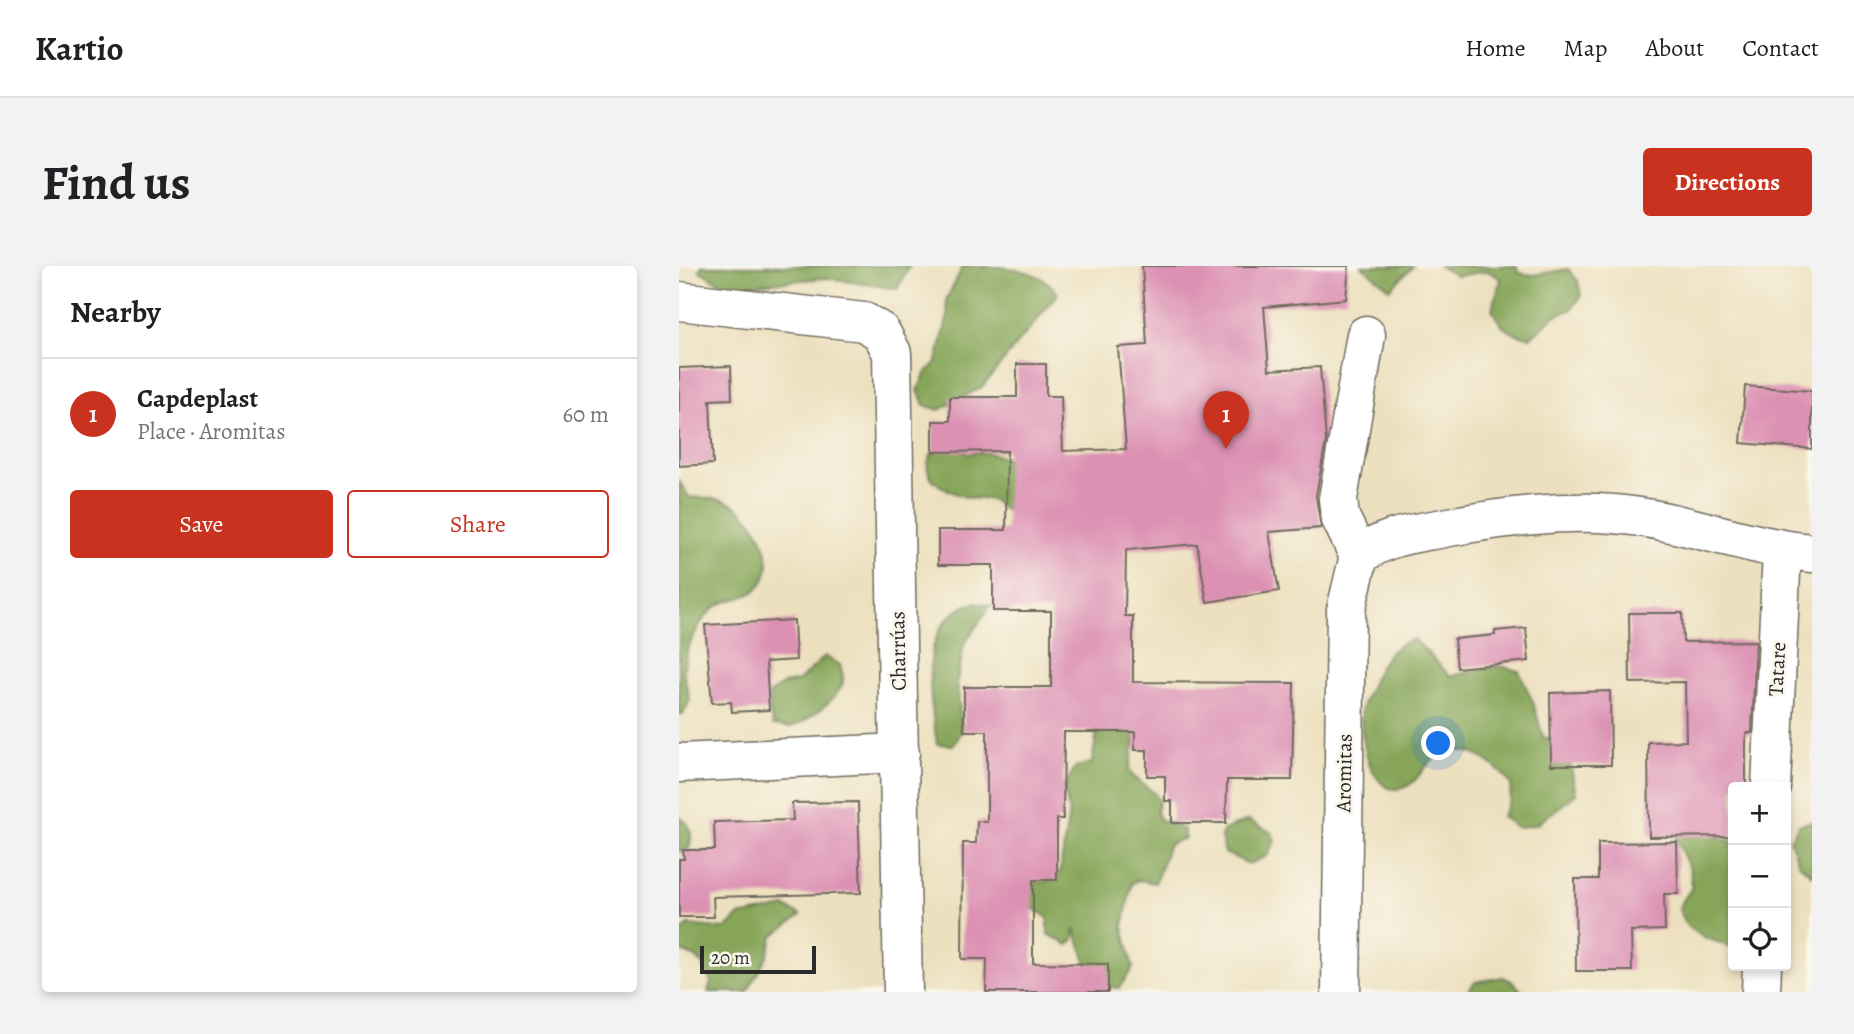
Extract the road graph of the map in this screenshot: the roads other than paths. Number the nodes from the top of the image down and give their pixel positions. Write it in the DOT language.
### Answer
graph roads {
  1 [pos="679,300"];
  2 [pos="1366,335"];
  3 [pos="1797,552"];
  4 [pos="1359,556"];
  5 [pos="900,753"];
  6 [pos="679,763"];
  7 [pos="1772,782"];
  8 [pos="1762,971"];
  9 [pos="903,992"];
  10 [pos="1341,992"];
  11 [pos="1761,992"];
  1 -- 5 [label="street, Charrúas"];
  2 -- 4 [label="street"];
  3 -- 4 [label="street"];
  3 -- 7 [label="street, Tatare"];
  4 -- 10 [label="street, Aromitas"];
  5 -- 6 [label="street"];
  5 -- 9 [label="street, Charrúas"];
  8 -- 11 [label="street"];
}
